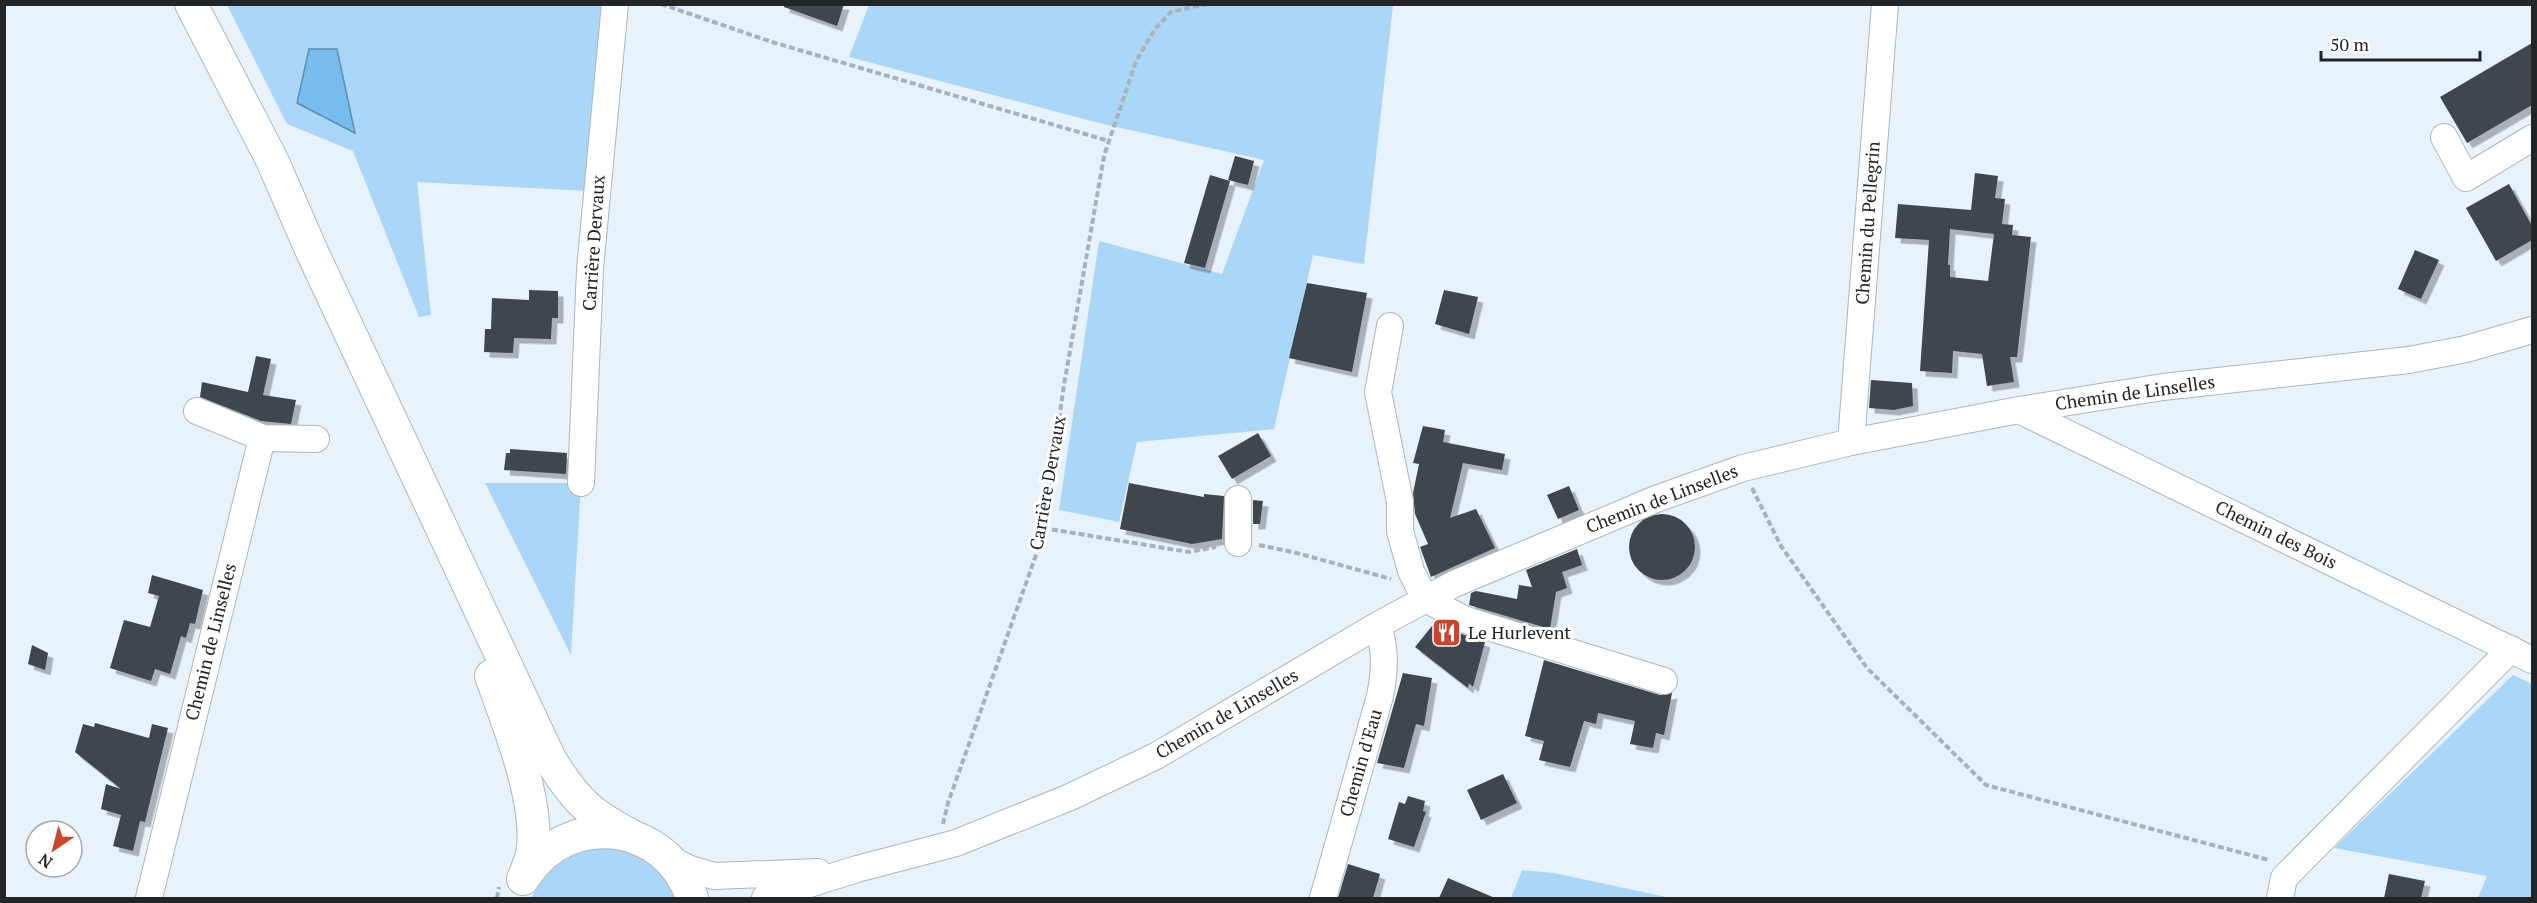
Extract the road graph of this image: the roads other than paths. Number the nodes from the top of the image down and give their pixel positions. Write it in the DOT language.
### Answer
graph roads {
  1 [pos="191,4"];
  2 [pos="615,4"];
  3 [pos="1885,4"];
  4 [pos="2444,137"];
  5 [pos="2530,144"];
  6 [pos="1390,326"];
  7 [pos="2532,330"];
  8 [pos="2019,410"];
  9 [pos="197,411"];
  10 [pos="263,438"];
  11 [pos="316,439"];
  12 [pos="1851,442"];
  13 [pos="581,483"];
  14 [pos="1238,499"];
  15 [pos="439,525"];
  16 [pos="1238,543"];
  17 [pos="1425,599"];
  18 [pos="1378,625"];
  19 [pos="2522,655"];
  20 [pos="1664,681"];
  21 [pos="640,840"];
  22 [pos="669,858"];
  23 [pos="857,869"];
  24 [pos="519,889"];
  25 [pos="149,898"];
  26 [pos="692,898"];
  27 [pos="765,898"];
  28 [pos="1323,898"];
  29 [pos="2280,898"];
  1 -- 15 [label="main road"];
  2 -- 13 [label="street, Carrière Dervaux"];
  3 -- 12 [label="street, Chemin du Pellegrin"];
  4 -- 5 [label="street"];
  6 -- 17 [label="street"];
  7 -- 8 [label="street, Chemin de Linselles"];
  8 -- 12 [label="street, Chemin de Linselles"];
  8 -- 19 [label="street, Chemin des Bois"];
  9 -- 10 [label="street"];
  10 -- 11 [label="street"];
  10 -- 25 [label="street, Chemin de Linselles"];
  12 -- 17 [label="street, Chemin de Linselles"];
  14 -- 16 [label="street"];
  15 -- 21 [label="main road"];
  15 -- 24 [label="main road"];
  17 -- 18 [label="street, Chemin de Linselles"];
  17 -- 20 [label="street"];
  18 -- 23 [label="street, Chemin de Linselles"];
  18 -- 28 [label="street, Chemin d'Eau"];
  19 -- 29 [label="street"];
  21 -- 22 [label="main road"];
  21 -- 24 [label="main road"];
  22 -- 23 [label="street"];
  22 -- 26 [label="main road"];
  23 -- 27 [label="street"];
}
